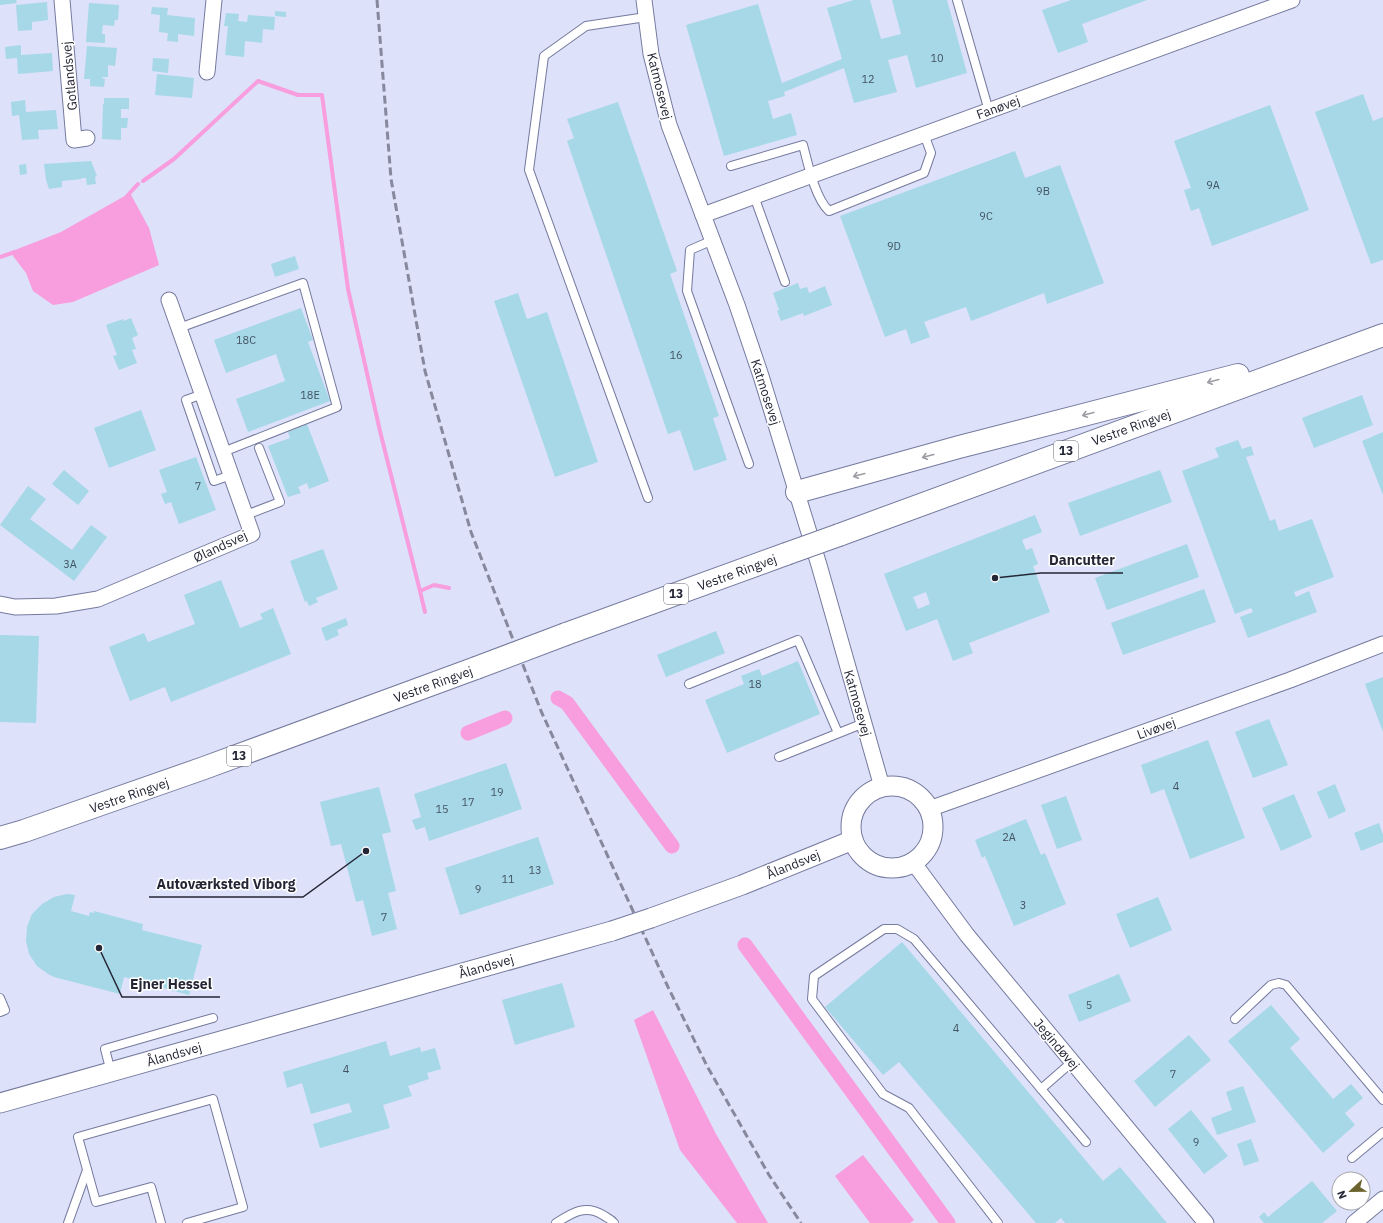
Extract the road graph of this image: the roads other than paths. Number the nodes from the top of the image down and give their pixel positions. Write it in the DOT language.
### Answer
graph roads {
  1 [pos="62,0"];
  2 [pos="214,0"];
  3 [pos="644,0"];
  4 [pos="957,0"];
  5 [pos="1292,0"];
  6 [pos="646,17"];
  7 [pos="208,72"];
  8 [pos="989,111"];
  9 [pos="924,134"];
  10 [pos="87,138"];
  11 [pos="731,166"];
  12 [pos="811,175"];
  13 [pos="754,196"];
  14 [pos="703,215"];
  15 [pos="712,240"];
  16 [pos="785,282"];
  17 [pos="169,300"];
  18 [pos="179,328"];
  19 [pos="1383,335"];
  20 [pos="1293,368"];
  21 [pos="202,394"];
  22 [pos="259,448"];
  23 [pos="223,452"];
  24 [pos="749,464"];
  25 [pos="231,474"];
  26 [pos="797,492"];
  27 [pos="648,498"];
  28 [pos="246,515"];
  29 [pos="0,604"];
  30 [pos="1383,644"];
  31 [pos="689,684"];
  32 [pos="864,723"];
  33 [pos="838,733"];
  34 [pos="779,757"];
  35 [pos="882,787"];
  36 [pos="929,809"];
  37 [pos="0,838"];
  38 [pos="853,840"];
  39 [pos="913,862"];
  40 [pos="0,998"];
  41 [pos="0,1012"];
  42 [pos="213,1018"];
  43 [pos="1235,1019"];
  44 [pos="1072,1062"];
  45 [pos="111,1072"];
  46 [pos="1041,1089"];
  47 [pos="1383,1100"];
  48 [pos="0,1102"];
  49 [pos="1383,1132"];
  50 [pos="1086,1142"];
  51 [pos="1352,1158"];
  52 [pos="87,1170"];
  53 [pos="1383,1199"];
  54 [pos="68,1223"];
  55 [pos="161,1223"];
  56 [pos="188,1223"];
  57 [pos="556,1223"];
  58 [pos="614,1223"];
  59 [pos="998,1223"];
  60 [pos="1206,1223"];
  61 [pos="1354,1223"];
  1 -- 10 [label="street, Gotlandsvej"];
  2 -- 7 [label="street"];
  3 -- 6 [label="street, Katmosevej"];
  4 -- 8 [label="lane"];
  5 -- 8 [label="street, Fanøvej"];
  6 -- 14 [label="street, Katmosevej"];
  6 -- 27 [label="lane"];
  8 -- 9 [label="street, Fanøvej"];
  9 -- 12 [label="street, Fanøvej"];
  9 -- 12 [label="lane"];
  11 -- 12 [label="lane"];
  12 -- 13 [label="street, Fanøvej"];
  13 -- 14 [label="street, Fanøvej"];
  13 -- 16 [label="lane"];
  14 -- 15 [label="street, Katmosevej"];
  15 -- 24 [label="lane"];
  15 -- 26 [label="street, Katmosevej"];
  17 -- 18 [label="street, Ølandsvej"];
  18 -- 21 [label="street, Ølandsvej"];
  18 -- 23 [label="lane"];
  19 -- 20 [label="main road, Vestre Ringvej / 13"];
  20 -- 26 [label="main road, one-way"];
  20 -- 37 [label="main road, Vestre Ringvej / 13, bridge"];
  21 -- 23 [label="street, Ølandsvej"];
  21 -- 25 [label="lane"];
  22 -- 28 [label="lane"];
  23 -- 25 [label="street, Ølandsvej"];
  25 -- 28 [label="street, Ølandsvej"];
  26 -- 32 [label="street, Katmosevej"];
  28 -- 29 [label="street, Ølandsvej"];
  30 -- 36 [label="street, Livøvej"];
  31 -- 33 [label="lane"];
  32 -- 33 [label="lane"];
  32 -- 35 [label="street, Katmosevej"];
  33 -- 34 [label="lane"];
  35 -- 36 [label="street"];
  35 -- 38 [label="street"];
  36 -- 39 [label="street"];
  38 -- 39 [label="street"];
  38 -- 45 [label="street, Ålandsvej, bridge"];
  39 -- 44 [label="street, Jegindøvej"];
  40 -- 41 [label="lane"];
  42 -- 45 [label="lane, Ålandsvej"];
  43 -- 47 [label="lane"];
  44 -- 46 [label="lane"];
  44 -- 60 [label="street, Jegindøvej"];
  45 -- 48 [label="street, Ålandsvej"];
  46 -- 50 [label="lane"];
  46 -- 59 [label="lane"];
  49 -- 51 [label="lane"];
  52 -- 54 [label="lane"];
  52 -- 55 [label="lane"];
  52 -- 56 [label="lane"];
  53 -- 61 [label="street"];
  57 -- 58 [label="lane"];
}
